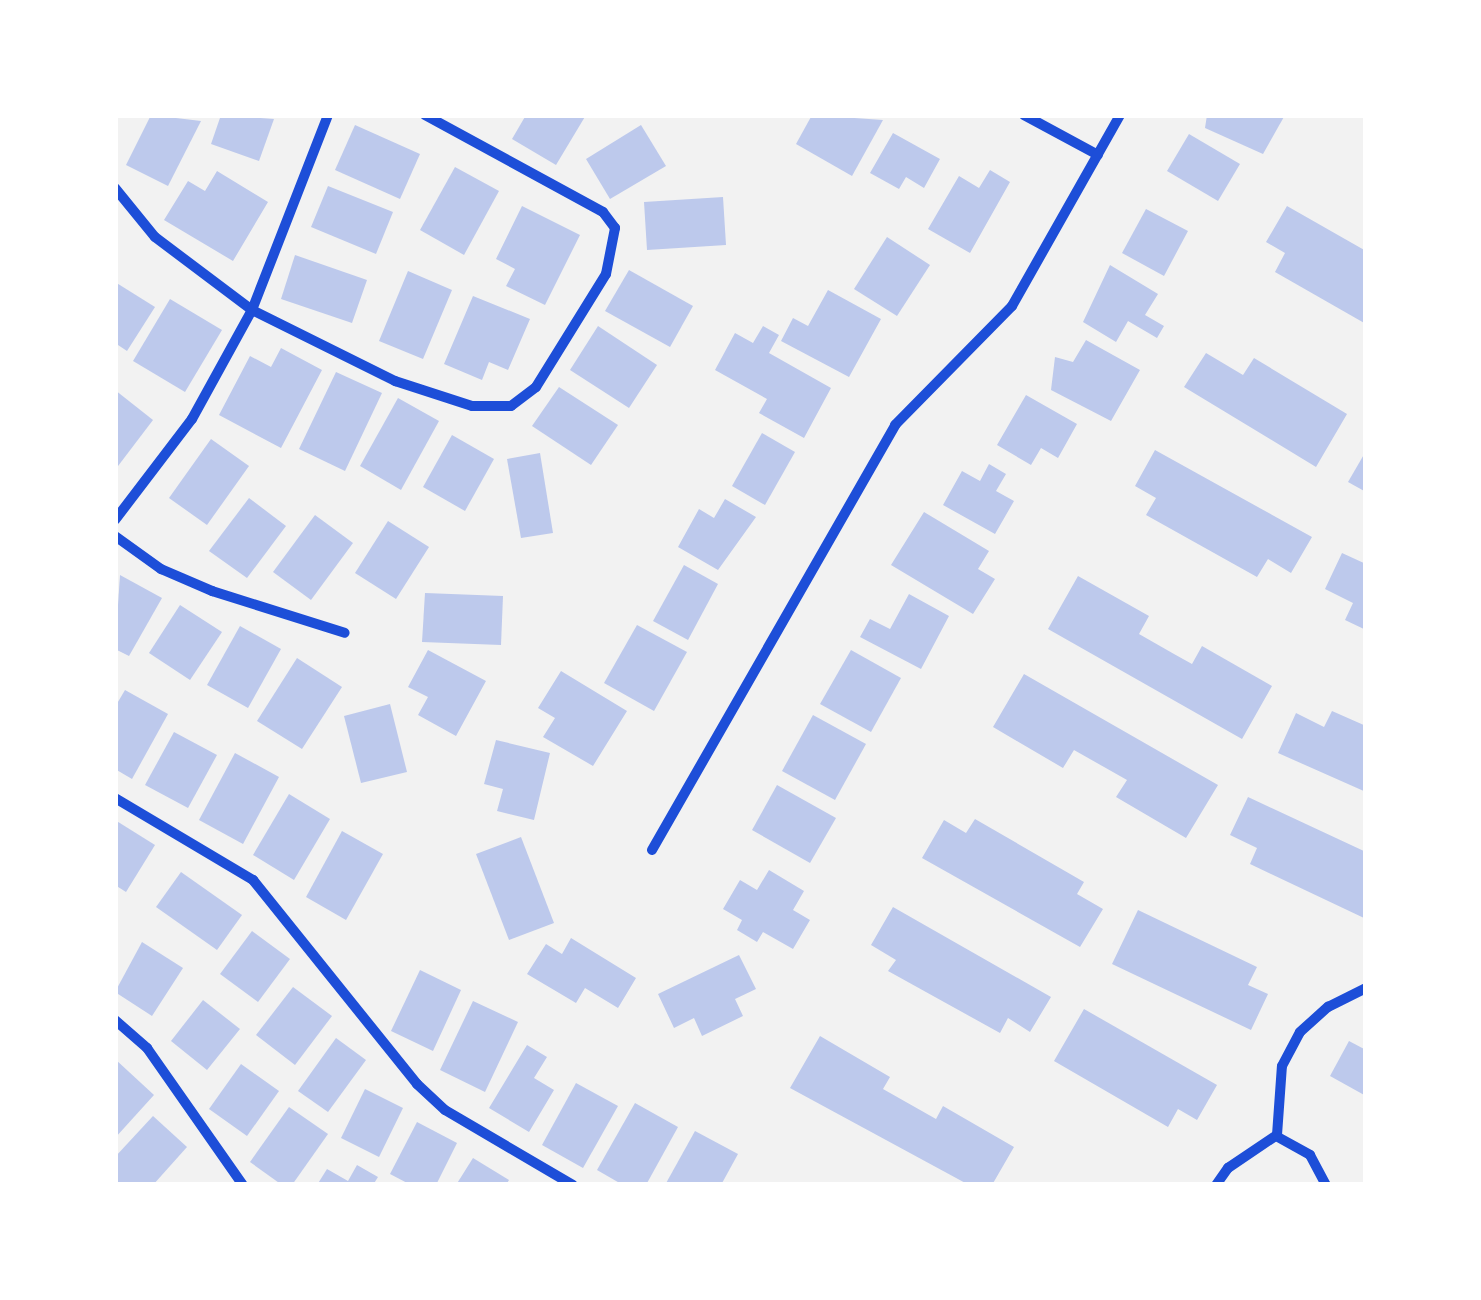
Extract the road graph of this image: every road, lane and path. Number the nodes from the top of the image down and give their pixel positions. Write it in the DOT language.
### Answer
graph roads {
  1 [pos="328,115"];
  2 [pos="424,115"];
  3 [pos="1024,115"];
  4 [pos="1120,115"];
  5 [pos="1098,155"];
  6 [pos="115,188"];
  7 [pos="252,310"];
  8 [pos="115,520"];
  9 [pos="115,536"];
  10 [pos="345,633"];
  11 [pos="115,798"];
  12 [pos="652,850"];
  13 [pos="1366,988"];
  14 [pos="115,1020"];
  15 [pos="1276,1136"];
  16 [pos="243,1185"];
  17 [pos="573,1185"];
  18 [pos="1216,1185"];
  19 [pos="1326,1185"];
  1 -- 7 [label="street"];
  2 -- 7 [label="street"];
  3 -- 5 [label="street"];
  4 -- 5 [label="street"];
  5 -- 12 [label="street"];
  6 -- 7 [label="street"];
  7 -- 8 [label="street"];
  9 -- 10 [label="street"];
  11 -- 17 [label="street"];
  13 -- 15 [label="street"];
  14 -- 16 [label="street"];
  15 -- 18 [label="street"];
  15 -- 19 [label="street"];
}
